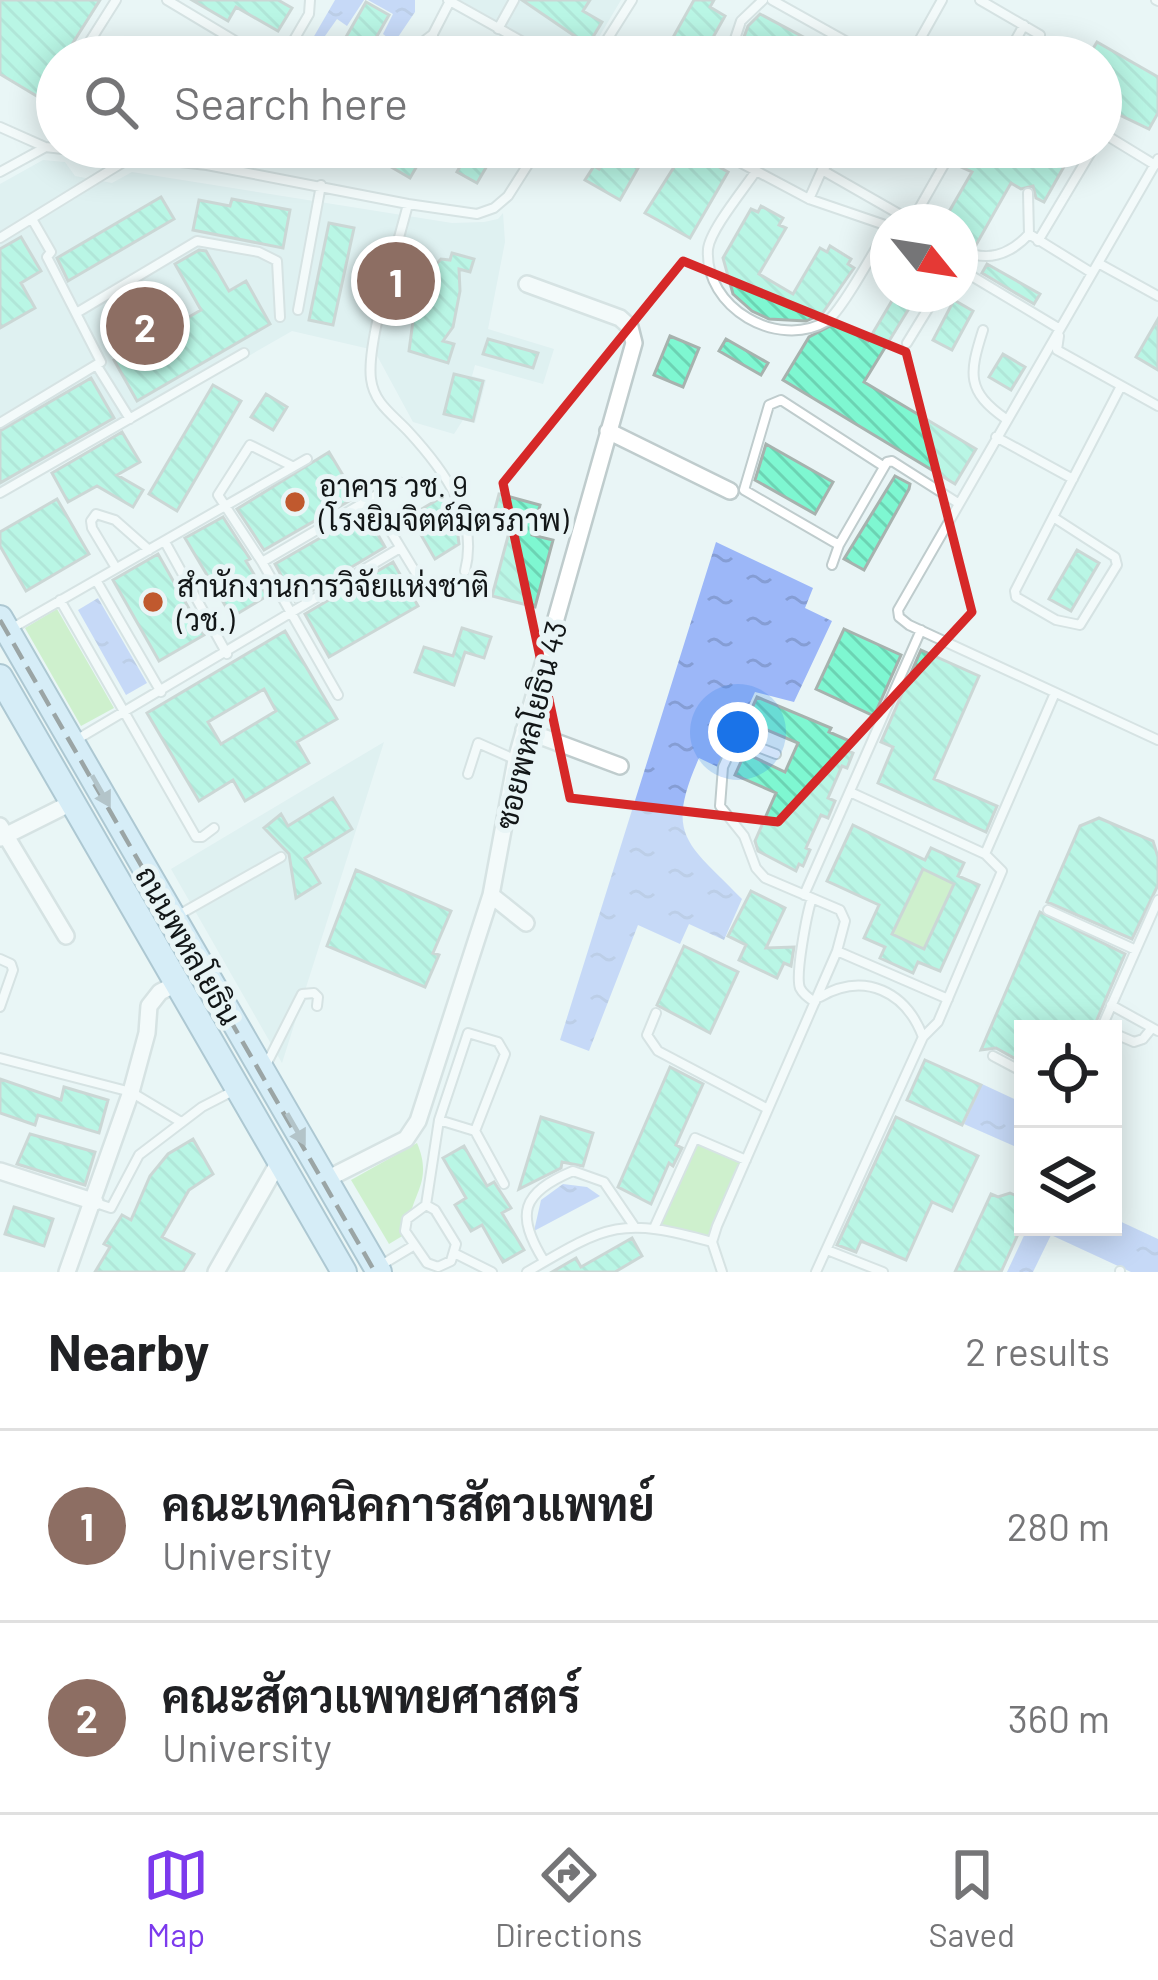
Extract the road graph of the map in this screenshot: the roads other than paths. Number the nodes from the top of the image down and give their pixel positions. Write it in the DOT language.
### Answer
graph roads {
  1 [pos="116,0"];
  2 [pos="167,0"];
  3 [pos="310,0"];
  4 [pos="514,0"];
  5 [pos="632,0"];
  6 [pos="768,0"];
  7 [pos="942,0"];
  8 [pos="980,0"];
  9 [pos="449,1"];
  10 [pos="1024,25"];
  11 [pos="498,29"];
  12 [pos="433,34"];
  13 [pos="1040,34"];
  14 [pos="93,36"];
  15 [pos="227,36"];
  16 [pos="296,36"];
  17 [pos="430,36"];
  18 [pos="511,36"];
  19 [pos="609,36"];
  20 [pos="736,36"];
  21 [pos="835,36"];
  22 [pos="922,36"];
  23 [pos="1018,36"];
  24 [pos="0,127"];
  25 [pos="36,143"];
  26 [pos="1122,144"];
  27 [pos="36,152"];
  28 [pos="1156,162"];
  29 [pos="114,168"];
  30 [pos="224,168"];
  31 [pos="526,168"];
  32 [pos="750,168"];
  33 [pos="942,168"];
  34 [pos="1082,168"];
  35 [pos="822,170"];
  36 [pos="756,171"];
  37 [pos="0,172"];
  38 [pos="321,185"];
  39 [pos="1028,193"];
  40 [pos="809,199"];
  41 [pos="408,204"];
  42 [pos="881,204"];
  43 [pos="922,204"];
  44 [pos="32,219"];
  45 [pos="870,221"];
  46 [pos="1029,234"];
  47 [pos="0,238"];
  48 [pos="1039,241"];
  49 [pos="870,255"];
  50 [pos="978,255"];
  51 [pos="1098,263"];
  52 [pos="1092,273"];
  53 [pos="978,279"];
  54 [pos="527,284"];
  55 [pos="1158,296"];
  56 [pos="298,310"];
  57 [pos="78,312"];
  58 [pos="926,312"];
  59 [pos="280,317"];
  60 [pos="1060,328"];
  61 [pos="983,329"];
  62 [pos="907,343"];
  63 [pos="244,353"];
  64 [pos="97,366"];
  65 [pos="1121,386"];
  66 [pos="1158,406"];
  67 [pos="130,419"];
  68 [pos="1006,419"];
  69 [pos="0,423"];
  70 [pos="608,431"];
  71 [pos="996,437"];
  72 [pos="307,459"];
  73 [pos="883,466"];
  74 [pos="293,467"];
  75 [pos="1073,479"];
  76 [pos="399,482"];
  77 [pos="730,491"];
  78 [pos="0,493"];
  79 [pos="371,499"];
  80 [pos="958,503"];
  81 [pos="225,507"];
  82 [pos="1053,517"];
  83 [pos="165,542"];
  84 [pos="839,544"];
  85 [pos="400,548"];
  86 [pos="149,550"];
  87 [pos="262,562"];
  88 [pos="832,565"];
  89 [pos="116,568"];
  90 [pos="465,571"];
  91 [pos="416,573"];
  92 [pos="96,580"];
  93 [pos="61,600"];
  94 [pos="291,616"];
  95 [pos="4,624"];
  96 [pos="921,631"];
  97 [pos="227,654"];
  98 [pos="0,676"];
  99 [pos="160,692"];
  100 [pos="1055,692"];
  101 [pos="338,694"];
  102 [pos="125,712"];
  103 [pos="524,730"];
  104 [pos="1158,740"];
  105 [pos="72,743"];
  106 [pos="776,754"];
  107 [pos="516,760"];
  108 [pos="620,766"];
  109 [pos="468,774"];
  110 [pos="850,792"];
  111 [pos="73,802"];
  112 [pos="214,828"];
  113 [pos="2,833"];
  114 [pos="985,854"];
  115 [pos="280,857"];
  116 [pos="491,895"];
  117 [pos="808,897"];
  118 [pos="1158,900"];
  119 [pos="1048,910"];
  120 [pos="174,918"];
  121 [pos="526,922"];
  122 [pos="65,936"];
  123 [pos="1136,950"];
  124 [pos="837,951"];
  125 [pos="0,958"];
  126 [pos="178,983"];
  127 [pos="948,999"];
  128 [pos="816,1001"];
  129 [pos="1111,1005"];
  130 [pos="317,1006"];
  131 [pos="0,1007"];
  132 [pos="656,1013"];
  133 [pos="1107,1020"];
  134 [pos="1155,1029"];
  135 [pos="923,1037"];
  136 [pos="1122,1037"];
  137 [pos="249,1047"];
  138 [pos="993,1056"];
  139 [pos="0,1058"];
  140 [pos="224,1063"];
  141 [pos="1014,1067"];
  142 [pos="263,1072"];
  143 [pos="238,1088"];
  144 [pos="131,1092"];
  145 [pos="768,1109"];
  146 [pos="439,1120"];
  147 [pos="181,1122"];
  148 [pos="475,1131"];
  149 [pos="280,1160"];
  150 [pos="746,1160"];
  151 [pos="0,1171"];
  152 [pos="326,1180"];
  153 [pos="504,1184"];
  154 [pos="95,1202"];
  155 [pos="426,1205"];
  156 [pos="634,1226"];
  157 [pos="655,1226"];
  158 [pos="712,1242"];
  159 [pos="413,1246"];
  160 [pos="827,1250"];
  161 [pos="456,1254"];
  162 [pos="541,1266"];
  163 [pos="378,1270"];
  164 [pos="67,1272"];
  165 [pos="216,1272"];
  166 [pos="344,1272"];
  167 [pos="492,1272"];
  168 [pos="526,1272"];
  169 [pos="722,1272"];
  170 [pos="816,1272"];
  171 [pos="883,1272"];
  1 -- 14 [label="lane"];
  2 -- 15 [label="lane"];
  3 -- 16 [label="lane"];
  4 -- 11 [label="lane"];
  5 -- 19 [label="lane"];
  6 -- 20 [label="lane"];
  6 -- 21 [label="lane"];
  7 -- 22 [label="lane"];
  8 -- 10 [label="lane"];
  9 -- 11 [label="lane"];
  9 -- 12 [label="lane"];
  10 -- 13 [label="lane"];
  10 -- 23 [label="lane"];
  11 -- 18 [label="lane"];
  12 -- 17 [label="lane"];
  24 -- 25 [label="lane"];
  26 -- 28 [label="lane"];
  27 -- 37 [label="lane"];
  28 -- 51 [label="lane"];
  29 -- 44 [label="lane"];
  30 -- 38 [label="lane"];
  31 -- 41 [label="lane"];
  32 -- 36 [label="lane"];
  33 -- 43 [label="lane"];
  34 -- 48 [label="lane"];
  35 -- 40 [label="lane"];
  35 -- 42 [label="lane"];
  36 -- 40 [label="lane"];
  36 -- 49 [label="lane"];
  38 -- 41 [label="lane"];
  38 -- 56 [label="lane"];
  39 -- 46 [label="lane"];
  40 -- 45 [label="lane"];
  41 -- 90 [label="lane"];
  44 -- 47 [label="lane"];
  44 -- 57 [label="lane"];
  46 -- 48 [label="lane"];
  46 -- 50 [label="lane"];
  48 -- 52 [label="lane"];
  51 -- 52 [label="lane"];
  51 -- 55 [label="lane"];
  52 -- 60 [label="lane"];
  53 -- 60 [label="lane"];
  54 -- 70 [label="street, ซอยพหลโยธิน 43"];
  57 -- 59 [label="lane"];
  57 -- 64 [label="lane"];
  58 -- 62 [label="lane"];
  60 -- 65 [label="lane"];
  60 -- 68 [label="lane"];
  61 -- 68 [label="lane"];
  63 -- 67 [label="lane"];
  64 -- 67 [label="lane"];
  64 -- 69 [label="lane"];
  65 -- 66 [label="lane"];
  65 -- 75 [label="lane"];
  67 -- 78 [label="lane"];
  68 -- 71 [label="lane"];
  70 -- 77 [label="street"];
  70 -- 103 [label="street, ซอยพหลโยธิน 43"];
  71 -- 75 [label="lane"];
  71 -- 80 [label="lane"];
  72 -- 74 [label="lane"];
  73 -- 80 [label="lane"];
  73 -- 84 [label="lane"];
  73 -- 84 [label="lane"];
  74 -- 81 [label="lane"];
  74 -- 81 [label="lane"];
  75 -- 82 [label="lane"];
  76 -- 79 [label="lane"];
  79 -- 85 [label="lane"];
  79 -- 87 [label="lane"];
  80 -- 96 [label="lane"];
  81 -- 83 [label="lane"];
  81 -- 87 [label="lane"];
  82 -- 82 [label="lane"];
  83 -- 86 [label="lane"];
  83 -- 97 [label="lane"];
  84 -- 88 [label="lane"];
  85 -- 91 [label="lane"];
  85 -- 94 [label="lane"];
  86 -- 89 [label="lane"];
  86 -- 89 [label="lane"];
  87 -- 94 [label="lane"];
  89 -- 92 [label="lane"];
  92 -- 93 [label="lane"];
  92 -- 99 [label="lane"];
  93 -- 95 [label="lane"];
  93 -- 102 [label="lane"];
  94 -- 97 [label="lane"];
  94 -- 101 [label="lane"];
  95 -- 105 [label="main road, ถนนพหลโยธิน"];
  96 -- 100 [label="lane"];
  96 -- 110 [label="lane"];
  97 -- 99 [label="lane"];
  98 -- 111 [label="main road, ถนนพหลโยธิน"];
  99 -- 102 [label="lane"];
  100 -- 104 [label="lane"];
  100 -- 114 [label="lane"];
  102 -- 105 [label="lane"];
  102 -- 112 [label="lane"];
  103 -- 107 [label="street, ซอยพหลโยธิน 43"];
  103 -- 108 [label="street"];
  105 -- 120 [label="main road, ถนนพหลโยธิน, one-way"];
  106 -- 117 [label="lane"];
  107 -- 109 [label="lane"];
  107 -- 116 [label="street, ซอยพหลโยธิน 43"];
  110 -- 114 [label="lane"];
  110 -- 117 [label="lane"];
  111 -- 113 [label="street"];
  111 -- 126 [label="main road, ถนนพหลโยธิน"];
  113 -- 122 [label="street"];
  114 -- 127 [label="lane"];
  115 -- 120 [label="lane"];
  116 -- 121 [label="street"];
  116 -- 152 [label="street, ซอยพหลโยธิน 43"];
  117 -- 124 [label="lane"];
  117 -- 128 [label="lane"];
  118 -- 123 [label="lane"];
  119 -- 123 [label="lane"];
  120 -- 137 [label="main road, ถนนพหลโยธิน"];
  123 -- 129 [label="lane"];
  124 -- 127 [label="lane"];
  124 -- 128 [label="lane"];
  125 -- 131 [label="lane"];
  126 -- 140 [label="main road, ถนนพหลโยธิน"];
  126 -- 144 [label="street"];
  127 -- 135 [label="lane"];
  128 -- 135 [label="lane"];
  128 -- 145 [label="lane"];
  129 -- 133 [label="lane"];
  129 -- 134 [label="lane"];
  130 -- 142 [label="lane"];
  132 -- 145 [label="lane"];
  134 -- 136 [label="lane"];
  135 -- 160 [label="lane"];
  137 -- 140 [label="main road"];
  137 -- 142 [label="main road, ถนนพหลโยธิน"];
  138 -- 141 [label="lane"];
  139 -- 144 [label="lane"];
  140 -- 143 [label="main road, ถนนพหลโยธิน"];
  142 -- 152 [label="main road, ถนนพหลโยธิน, one-way"];
  143 -- 147 [label="lane"];
  143 -- 149 [label="main road, ถนนพหลโยธิน"];
  144 -- 147 [label="lane"];
  144 -- 154 [label="street"];
  145 -- 150 [label="lane"];
  146 -- 148 [label="lane"];
  146 -- 148 [label="lane"];
  146 -- 155 [label="lane"];
  147 -- 154 [label="lane"];
  148 -- 153 [label="lane"];
  149 -- 165 [label="street"];
  149 -- 166 [label="main road, ถนนพหลโยธิน"];
  150 -- 157 [label="lane"];
  150 -- 158 [label="lane"];
  151 -- 154 [label="street"];
  152 -- 163 [label="main road, ถนนพหลโยธิน"];
  154 -- 164 [label="street"];
  155 -- 159 [label="lane"];
  155 -- 161 [label="lane"];
  156 -- 157 [label="lane"];
  156 -- 162 [label="lane"];
  156 -- 162 [label="lane"];
  157 -- 158 [label="lane"];
  158 -- 169 [label="lane"];
  159 -- 161 [label="lane"];
  159 -- 163 [label="lane"];
  160 -- 170 [label="lane"];
  160 -- 171 [label="lane"];
  161 -- 167 [label="lane"];
  162 -- 168 [label="lane"];
}
